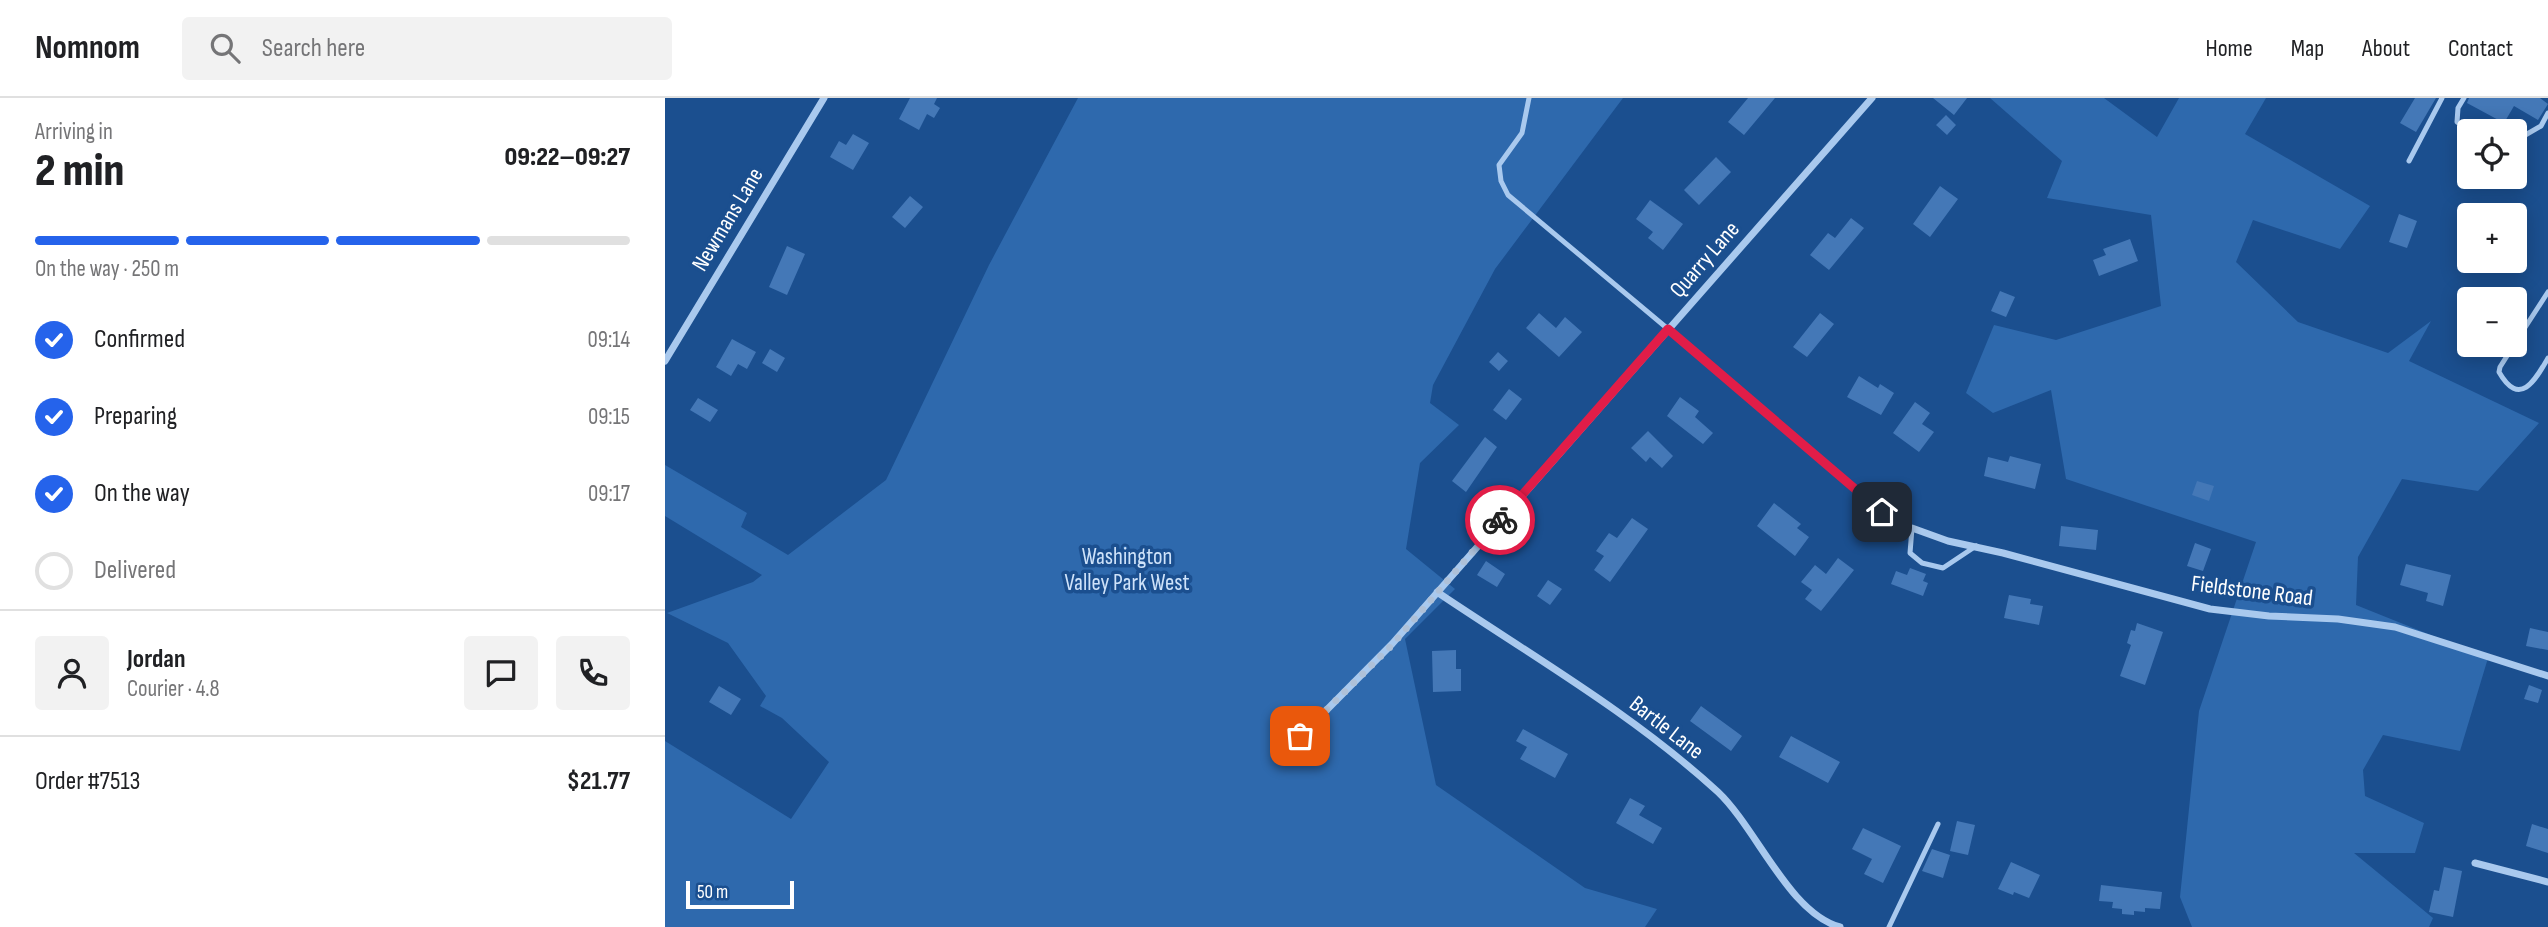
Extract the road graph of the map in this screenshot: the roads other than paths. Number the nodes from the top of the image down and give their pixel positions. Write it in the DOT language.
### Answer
graph roads {
  1 [pos="824,98"];
  2 [pos="1529,98"];
  3 [pos="1872,98"];
  4 [pos="2442,98"];
  5 [pos="2464,98"];
  6 [pos="2548,113"];
  7 [pos="2457,119"];
  8 [pos="2527,134"];
  9 [pos="2409,161"];
  10 [pos="2548,292"];
  11 [pos="2527,324"];
  12 [pos="1668,329"];
  13 [pos="2506,357"];
  14 [pos="2548,358"];
  15 [pos="665,361"];
  16 [pos="1882,512"];
  17 [pos="1912,528"];
  18 [pos="1976,546"];
  19 [pos="1437,592"];
  20 [pos="2548,676"];
  21 [pos="1282,755"];
  22 [pos="1938,824"];
  23 [pos="2475,863"];
  24 [pos="2548,882"];
  25 [pos="1821,924"];
  26 [pos="1840,927"];
  27 [pos="1889,927"];
  1 -- 15 [label="street, Newmans Lane"];
  2 -- 12 [label="lane"];
  3 -- 12 [label="street, Quarry Lane"];
  4 -- 9 [label="lane"];
  5 -- 7 [label="lane"];
  6 -- 8 [label="lane"];
  10 -- 11 [label="lane"];
  12 -- 16 [label="street"];
  12 -- 19 [label="street, Quarry Lane"];
  13 -- 14 [label="lane"];
  17 -- 18 [label="street, Fieldstone Road"];
  17 -- 18 [label="lane"];
  18 -- 20 [label="street, Fieldstone Road"];
  19 -- 21 [label="street, Quarry Lane"];
  19 -- 25 [label="street, Bartle Lane"];
  22 -- 27 [label="lane"];
  23 -- 24 [label="street"];
  25 -- 26 [label="street, Bartle Lane"];
}
